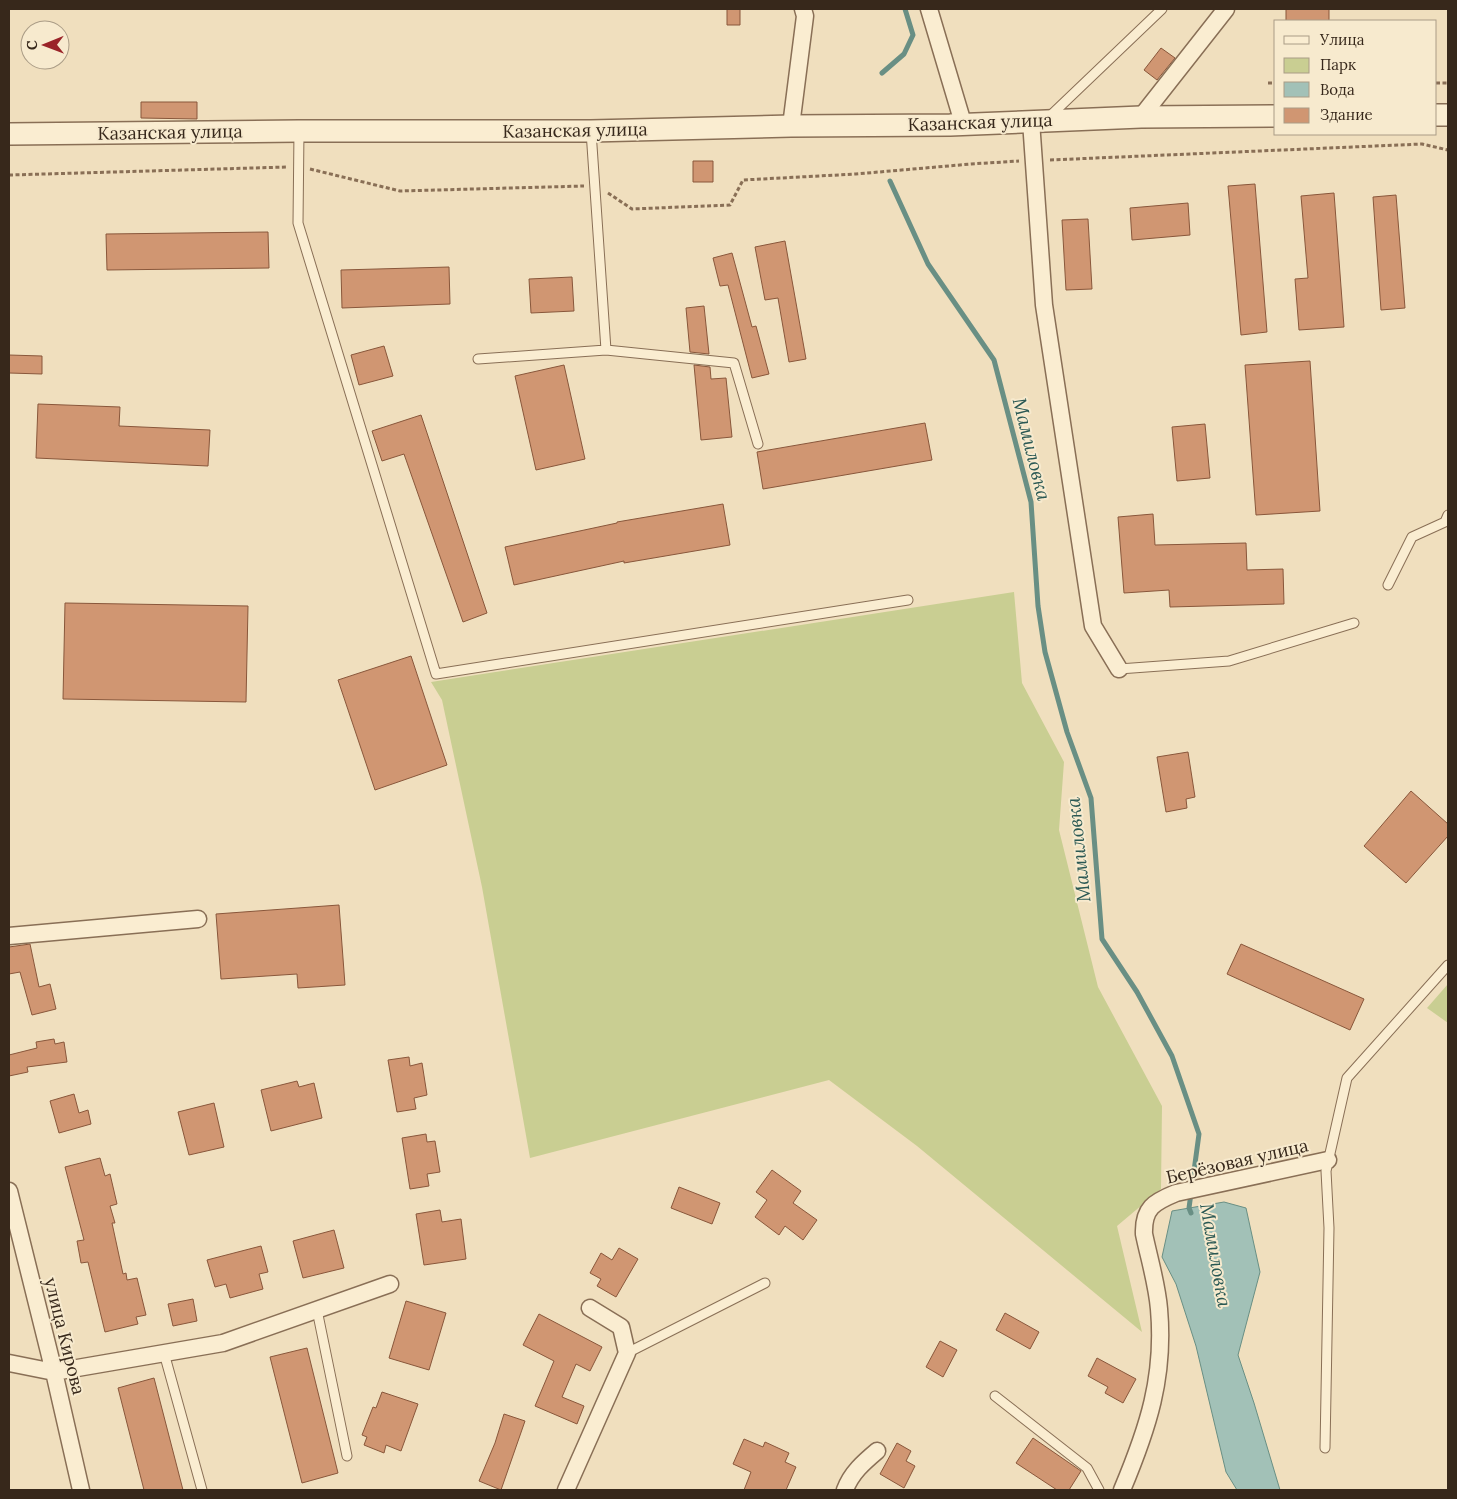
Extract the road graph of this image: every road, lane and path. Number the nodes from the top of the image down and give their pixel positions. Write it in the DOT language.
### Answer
graph roads {
  1 [pos="803,9"];
  2 [pos="929,9"];
  3 [pos="1162,9"];
  4 [pos="1226,9"];
  5 [pos="1268,83"];
  6 [pos="1274,83"];
  7 [pos="1274,116"];
  8 [pos="1141,117"];
  9 [pos="1038,120"];
  10 [pos="963,123"];
  11 [pos="791,126"];
  12 [pos="299,131"];
  13 [pos="591,131"];
  14 [pos="9,134"];
  15 [pos="1448,150"];
  16 [pos="1034,161"];
  17 [pos="300,166"];
  18 [pos="9,175"];
  19 [pos="595,185"];
  20 [pos="606,350"];
  21 [pos="478,359"];
  22 [pos="758,444"];
  23 [pos="1448,514"];
  24 [pos="1388,585"];
  25 [pos="908,600"];
  26 [pos="1354,623"];
  27 [pos="1119,670"];
  28 [pos="198,919"];
  29 [pos="9,936"];
  30 [pos="1448,965"];
  31 [pos="1328,1160"];
  32 [pos="9,1191"];
  33 [pos="765,1283"];
  34 [pos="390,1284"];
  35 [pos="590,1308"];
  36 [pos="317,1310"];
  37 [pos="164,1353"];
  38 [pos="627,1353"];
  39 [pos="9,1363"];
  40 [pos="54,1372"];
  41 [pos="995,1396"];
  42 [pos="1325,1448"];
  43 [pos="877,1450"];
  44 [pos="347,1456"];
  45 [pos="81,1490"];
  46 [pos="202,1490"];
  47 [pos="566,1490"];
  48 [pos="845,1490"];
  49 [pos="1099,1490"];
  50 [pos="1122,1490"];
  1 -- 11 [label="street"];
  2 -- 10 [label="street"];
  3 -- 9 [label="lane"];
  4 -- 8 [label="street"];
  5 -- 6 [label="path"];
  7 -- 8 [label="street, Казанская улица"];
  8 -- 9 [label="street, Казанская улица"];
  9 -- 10 [label="street, Казанская улица"];
  9 -- 16 [label="street"];
  10 -- 11 [label="street, Казанская улица"];
  11 -- 13 [label="street, Казанская улица"];
  12 -- 13 [label="street, Казанская улица"];
  12 -- 14 [label="street, Казанская улица"];
  12 -- 17 [label="lane"];
  13 -- 19 [label="lane"];
  15 -- 16 [label="path"];
  16 -- 19 [label="path"];
  16 -- 27 [label="street"];
  17 -- 18 [label="path"];
  17 -- 19 [label="path"];
  17 -- 25 [label="lane"];
  19 -- 20 [label="lane"];
  20 -- 21 [label="lane"];
  20 -- 22 [label="lane"];
  23 -- 24 [label="lane"];
  26 -- 27 [label="lane"];
  28 -- 29 [label="street"];
  30 -- 31 [label="lane"];
  31 -- 42 [label="lane"];
  31 -- 50 [label="street, Берёзовая улица"];
  32 -- 40 [label="street, улица Кирова"];
  33 -- 38 [label="lane"];
  34 -- 36 [label="street"];
  35 -- 38 [label="street"];
  36 -- 37 [label="street"];
  36 -- 44 [label="lane"];
  37 -- 40 [label="street"];
  37 -- 46 [label="lane"];
  38 -- 47 [label="street"];
  39 -- 40 [label="street"];
  40 -- 45 [label="street, улица Кирова"];
  41 -- 49 [label="lane"];
  43 -- 48 [label="street"];
}
